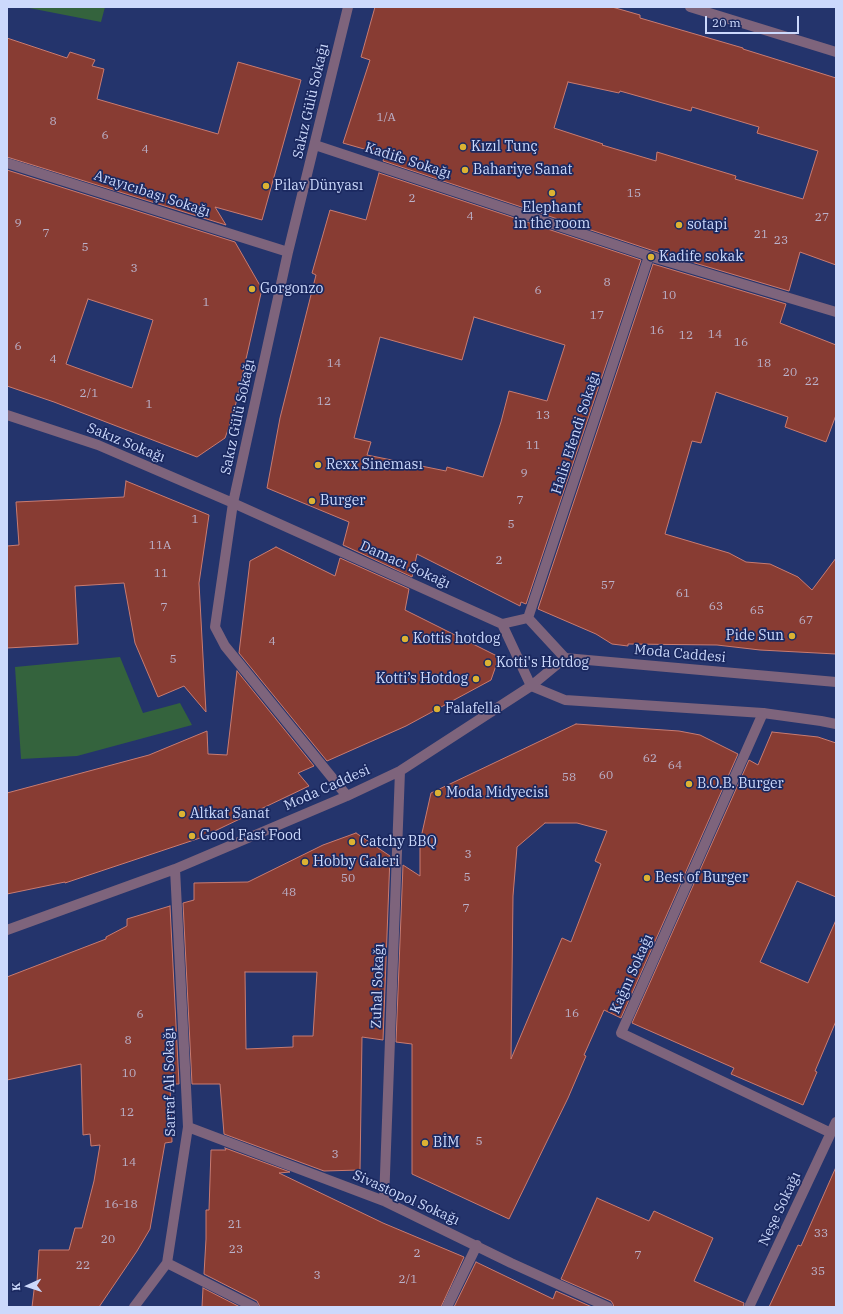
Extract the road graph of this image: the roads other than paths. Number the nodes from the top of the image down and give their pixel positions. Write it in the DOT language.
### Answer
graph roads {
  1 [pos="348,7"];
  2 [pos="690,7"];
  3 [pos="836,52"];
  4 [pos="315,145"];
  5 [pos="7,163"];
  6 [pos="288,252"];
  7 [pos="649,256"];
  8 [pos="836,312"];
  9 [pos="7,415"];
  10 [pos="233,503"];
  11 [pos="528,618"];
  12 [pos="502,624"];
  13 [pos="565,658"];
  14 [pos="836,682"];
  15 [pos="531,686"];
  16 [pos="763,713"];
  17 [pos="836,724"];
  18 [pos="400,771"];
  19 [pos="347,796"];
  20 [pos="175,869"];
  21 [pos="7,930"];
  22 [pos="836,1122"];
  23 [pos="188,1127"];
  24 [pos="831,1133"];
  25 [pos="384,1201"];
  26 [pos="476,1245"];
  27 [pos="167,1263"];
  28 [pos="134,1307"];
  29 [pos="254,1307"];
  30 [pos="448,1307"];
  31 [pos="608,1307"];
  32 [pos="749,1307"];
  1 -- 4 [label="street, Sakız Gülü Sokağı"];
  2 -- 3 [label="street"];
  4 -- 6 [label="street, Sakız Gülü Sokağı"];
  4 -- 7 [label="street, Kadife Sokağı"];
  5 -- 6 [label="street, Arayıcıbaşı Sokağı"];
  6 -- 10 [label="street, Sakız Gülü Sokağı"];
  7 -- 8 [label="street, Kadife Sokağı"];
  7 -- 11 [label="street, Halis Efendi Sokağı"];
  9 -- 10 [label="street, Sakız Sokağı"];
  10 -- 12 [label="street, Damacı Sokağı"];
  10 -- 19 [label="street, Sakız Gülü Sokağı"];
  11 -- 12 [label="street"];
  11 -- 13 [label="street"];
  12 -- 15 [label="street"];
  13 -- 14 [label="street, Moda Caddesi"];
  13 -- 15 [label="street, Moda Caddesi"];
  15 -- 16 [label="street"];
  15 -- 18 [label="street, Moda Caddesi"];
  16 -- 17 [label="street"];
  16 -- 24 [label="street, Kağnı Sokağı"];
  18 -- 19 [label="street, Moda Caddesi"];
  18 -- 25 [label="street, Zuhal Sokağı"];
  19 -- 20 [label="street, Moda Caddesi"];
  20 -- 21 [label="street, Moda Caddesi"];
  20 -- 23 [label="street, Sarraf Ali Sokağı"];
  22 -- 24 [label="street, Neşe Sokağı"];
  23 -- 25 [label="street, Sivastopol Sokağı"];
  23 -- 27 [label="street, Sarraf Ali Sokağı"];
  24 -- 32 [label="street, Neşe Sokağı"];
  25 -- 26 [label="street, Sivastopol Sokağı"];
  26 -- 30 [label="street"];
  26 -- 31 [label="street, Sivastopol Sokağı"];
  27 -- 28 [label="street, Sarraf Ali Sokağı"];
  27 -- 29 [label="street"];
}
